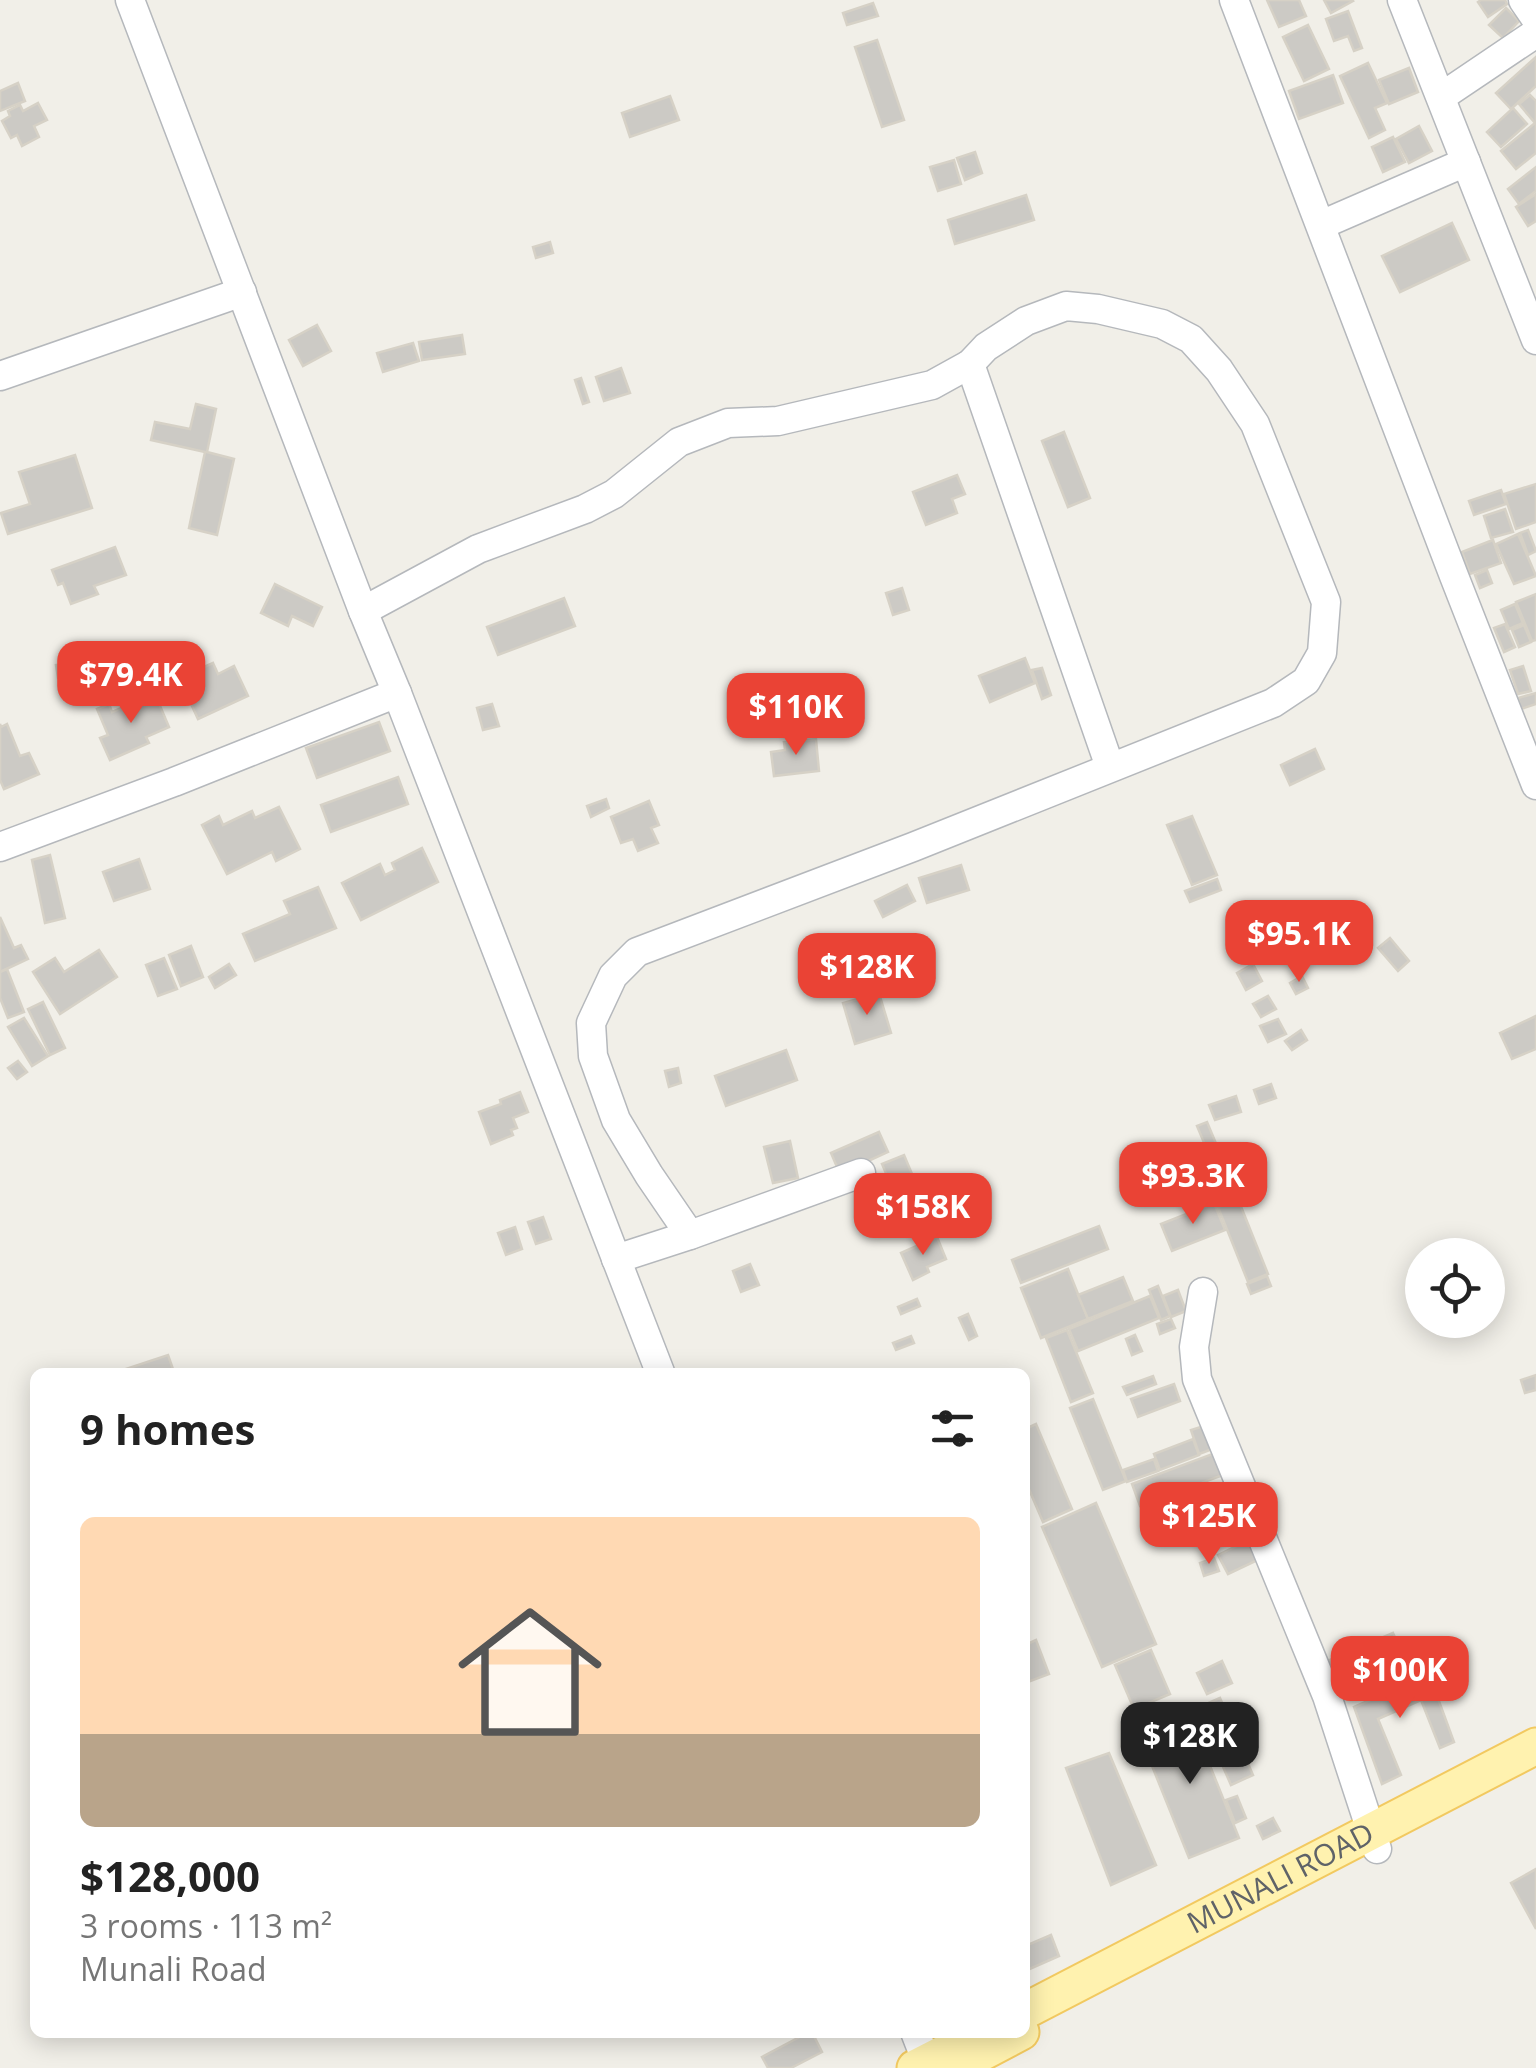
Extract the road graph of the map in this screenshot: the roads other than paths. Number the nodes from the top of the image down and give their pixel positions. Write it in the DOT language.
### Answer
graph roads {
  1 [pos="130,0"];
  2 [pos="1234,0"];
  3 [pos="1402,0"];
  4 [pos="1523,0"];
  5 [pos="1536,19"];
  6 [pos="1536,33"];
  7 [pos="1440,97"];
  8 [pos="1466,162"];
  9 [pos="1321,224"];
  10 [pos="242,292"];
  11 [pos="1536,340"];
  12 [pos="970,364"];
  13 [pos="0,376"];
  14 [pos="363,611"];
  15 [pos="397,693"];
  16 [pos="1110,767"];
  17 [pos="1536,785"];
  18 [pos="0,847"];
  19 [pos="861,1172"];
  20 [pos="690,1235"];
  21 [pos="616,1259"];
  22 [pos="1203,1292"];
  23 [pos="658,1368"];
  24 [pos="1536,1746"];
  25 [pos="1536,1768"];
  26 [pos="1375,1840"];
  27 [pos="1030,2009"];
  28 [pos="1030,2028"];
  29 [pos="972,2038"];
  30 [pos="1003,2038"];
  31 [pos="928,2060"];
  1 -- 10 [label="street"];
  2 -- 9 [label="street"];
  3 -- 7 [label="street"];
  4 -- 5 [label="street"];
  6 -- 7 [label="street"];
  7 -- 8 [label="street"];
  8 -- 9 [label="street"];
  8 -- 11 [label="street"];
  9 -- 17 [label="street"];
  10 -- 13 [label="street"];
  10 -- 14 [label="street"];
  12 -- 14 [label="street"];
  12 -- 16 [label="street"];
  12 -- 16 [label="street"];
  14 -- 15 [label="street"];
  15 -- 18 [label="street"];
  15 -- 21 [label="street"];
  16 -- 20 [label="street"];
  19 -- 20 [label="street"];
  20 -- 21 [label="street"];
  21 -- 23 [label="street"];
  22 -- 26 [label="street"];
  24 -- 26 [label="main road, MUNALI ROAD"];
  25 -- 26 [label="main road, MUNALI ROAD"];
  26 -- 27 [label="main road, MUNALI ROAD"];
  26 -- 28 [label="main road, MUNALI ROAD"];
  29 -- 31 [label="main road, MUNALI ROAD"];
  30 -- 31 [label="main road, MUNALI ROAD"];
}
